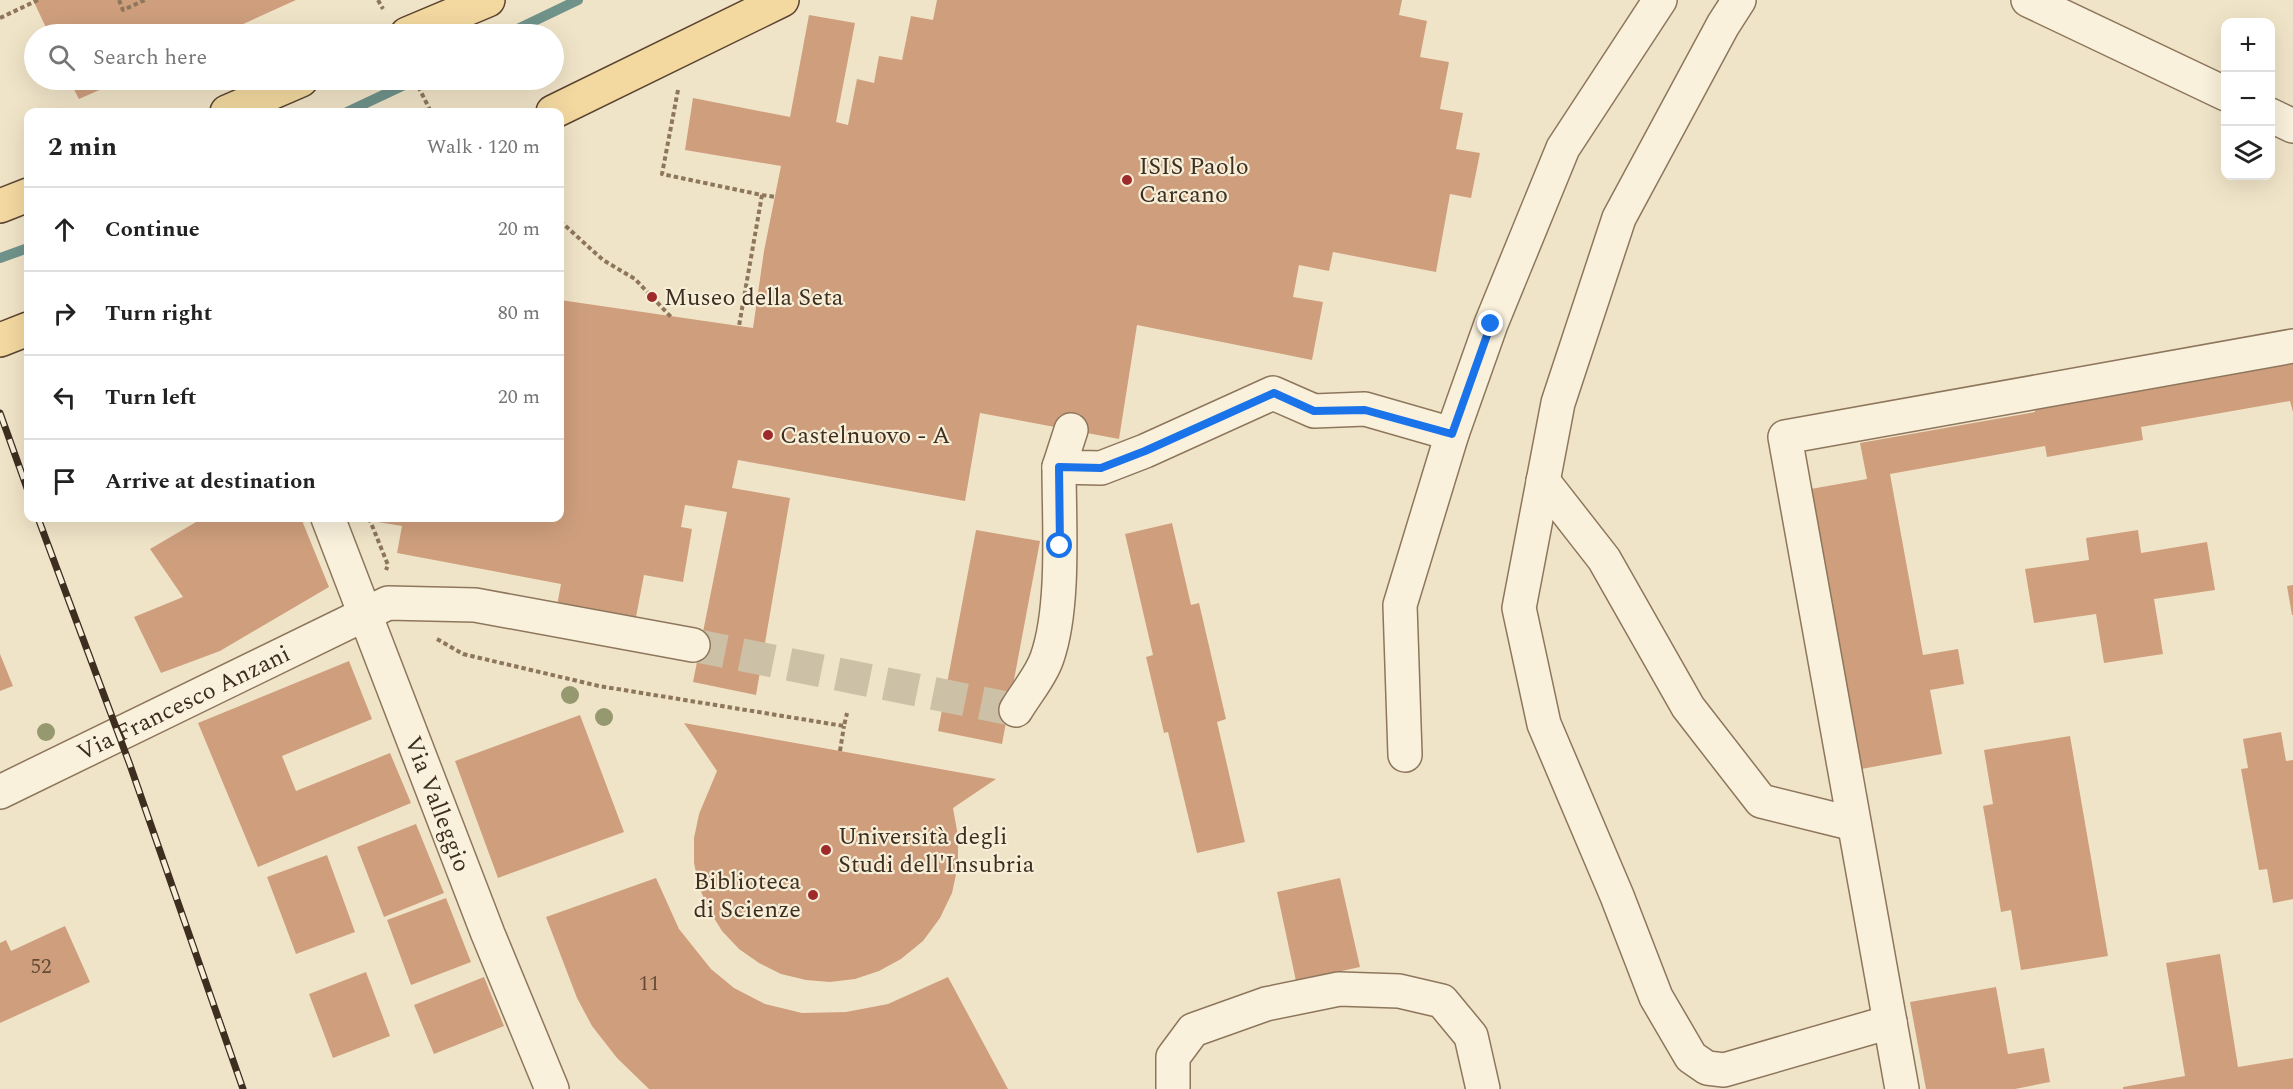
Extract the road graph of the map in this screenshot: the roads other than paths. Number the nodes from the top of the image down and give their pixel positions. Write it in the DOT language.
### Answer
graph roads {
  1 [pos="488,0"];
  2 [pos="782,0"];
  3 [pos="1659,0"];
  4 [pos="1739,0"];
  5 [pos="2028,0"];
  6 [pos="396,24"];
  7 [pos="278,90"];
  8 [pos="2221,92"];
  9 [pos="236,108"];
  10 [pos="561,108"];
  11 [pos="2275,118"];
  12 [pos="2293,126"];
  13 [pos="24,197"];
  14 [pos="0,206"];
  15 [pos="24,331"];
  16 [pos="0,340"];
  17 [pos="2293,346"];
  18 [pos="1071,430"];
  19 [pos="1452,434"];
  20 [pos="1059,467"];
  21 [pos="1543,481"];
  22 [pos="330,522"];
  23 [pos="377,608"];
  24 [pos="693,645"];
  25 [pos="1016,710"];
  26 [pos="1405,755"];
  27 [pos="0,792"];
  28 [pos="1854,824"];
  29 [pos="1890,1022"];
  30 [pos="1691,1057"];
  31 [pos="552,1089"];
  32 [pos="1173,1089"];
  33 [pos="1483,1089"];
  34 [pos="1690,1089"];
  35 [pos="1902,1089"];
  1 -- 6 [label="main road"];
  2 -- 10 [label="main road"];
  3 -- 19 [label="street"];
  4 -- 21 [label="street"];
  5 -- 8 [label="street"];
  7 -- 9 [label="main road"];
  11 -- 12 [label="street"];
  13 -- 14 [label="main road"];
  15 -- 16 [label="main road"];
  17 -- 28 [label="street"];
  18 -- 20 [label="street"];
  19 -- 20 [label="street"];
  19 -- 26 [label="street"];
  20 -- 25 [label="street"];
  21 -- 28 [label="street"];
  21 -- 30 [label="street"];
  22 -- 23 [label="street, Via Valleggio"];
  23 -- 24 [label="street"];
  23 -- 27 [label="street, Via Francesco Anzani"];
  23 -- 31 [label="street, Via Valleggio"];
  28 -- 29 [label="street"];
  29 -- 30 [label="street"];
  29 -- 35 [label="street"];
  30 -- 34 [label="street"];
  32 -- 33 [label="street"];
}
